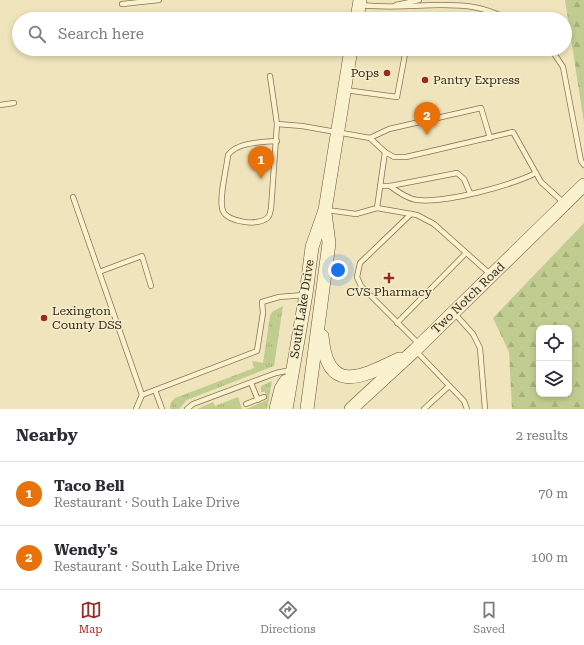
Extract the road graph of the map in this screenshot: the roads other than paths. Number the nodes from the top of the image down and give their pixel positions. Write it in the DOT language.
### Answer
graph roads {
  1 [pos="159,0"];
  2 [pos="419,0"];
  3 [pos="359,2"];
  4 [pos="122,4"];
  5 [pos="385,8"];
  6 [pos="357,12"];
  7 [pos="494,12"];
  8 [pos="350,56"];
  9 [pos="405,56"];
  10 [pos="556,56"];
  11 [pos="270,76"];
  12 [pos="344,90"];
  13 [pos="14,103"];
  14 [pos="0,105"];
  15 [pos="277,124"];
  16 [pos="338,132"];
  17 [pos="370,138"];
  18 [pos="490,138"];
  19 [pos="277,141"];
  20 [pos="385,152"];
  21 [pos="584,165"];
  22 [pos="536,173"];
  23 [pos="584,185"];
  24 [pos="380,186"];
  25 [pos="390,186"];
  26 [pos="470,193"];
  27 [pos="73,197"];
  28 [pos="565,204"];
  29 [pos="377,208"];
  30 [pos="325,210"];
  31 [pos="411,214"];
  32 [pos="466,253"];
  33 [pos="99,272"];
  34 [pos="491,276"];
  35 [pos="152,286"];
  36 [pos="306,294"];
  37 [pos="320,306"];
  38 [pos="454,313"];
  39 [pos="397,323"];
  40 [pos="415,350"];
  41 [pos="293,369"];
  42 [pos="251,383"];
  43 [pos="450,386"];
  44 [pos="155,390"];
  45 [pos="142,394"];
  46 [pos="264,397"];
  47 [pos="258,400"];
  48 [pos="246,404"];
  49 [pos="136,409"];
  50 [pos="162,409"];
  51 [pos="187,409"];
  52 [pos="276,409"];
  53 [pos="286,409"];
  54 [pos="307,409"];
  55 [pos="351,409"];
  56 [pos="424,409"];
  57 [pos="467,409"];
  58 [pos="486,409"];
  1 -- 4 [label="lane"];
  2 -- 5 [label="lane"];
  3 -- 5 [label="lane"];
  3 -- 6 [label="main road"];
  5 -- 7 [label="lane"];
  8 -- 12 [label="main road, South Lake Drive"];
  9 -- 12 [label="lane"];
  10 -- 21 [label="lane"];
  11 -- 15 [label="lane"];
  12 -- 16 [label="main road, South Lake Drive"];
  13 -- 14 [label="lane"];
  15 -- 16 [label="lane"];
  15 -- 19 [label="lane"];
  16 -- 17 [label="lane"];
  16 -- 30 [label="main road, South Lake Drive"];
  17 -- 18 [label="lane"];
  17 -- 20 [label="lane"];
  18 -- 20 [label="lane"];
  18 -- 22 [label="lane"];
  19 -- 19 [label="lane"];
  20 -- 24 [label="lane"];
  22 -- 26 [label="lane"];
  22 -- 28 [label="lane"];
  23 -- 28 [label="main road, Two Notch Road"];
  24 -- 25 [label="lane"];
  24 -- 29 [label="lane"];
  25 -- 26 [label="lane"];
  25 -- 26 [label="lane"];
  27 -- 33 [label="lane"];
  28 -- 34 [label="main road, Two Notch Road"];
  29 -- 30 [label="lane"];
  29 -- 31 [label="lane"];
  30 -- 36 [label="main road, South Lake Drive"];
  30 -- 37 [label="main road, South Lake Drive"];
  31 -- 32 [label="lane"];
  31 -- 39 [label="lane"];
  32 -- 34 [label="lane"];
  32 -- 39 [label="lane"];
  33 -- 35 [label="lane"];
  33 -- 45 [label="lane"];
  34 -- 38 [label="main road, Two Notch Road"];
  36 -- 41 [label="main road, South Lake Drive"];
  36 -- 44 [label="lane"];
  37 -- 40 [label="main road"];
  37 -- 54 [label="main road, South Lake Drive"];
  38 -- 40 [label="main road, Two Notch Road"];
  38 -- 58 [label="lane"];
  39 -- 40 [label="lane"];
  40 -- 43 [label="lane"];
  40 -- 55 [label="main road, Two Notch Road"];
  41 -- 42 [label="lane"];
  41 -- 52 [label="main road"];
  41 -- 53 [label="main road, South Lake Drive"];
  42 -- 47 [label="lane"];
  42 -- 51 [label="lane"];
  43 -- 56 [label="lane"];
  43 -- 57 [label="lane"];
  44 -- 45 [label="lane"];
  44 -- 50 [label="lane"];
  45 -- 49 [label="lane"];
  46 -- 47 [label="lane"];
  47 -- 48 [label="lane"];
}
